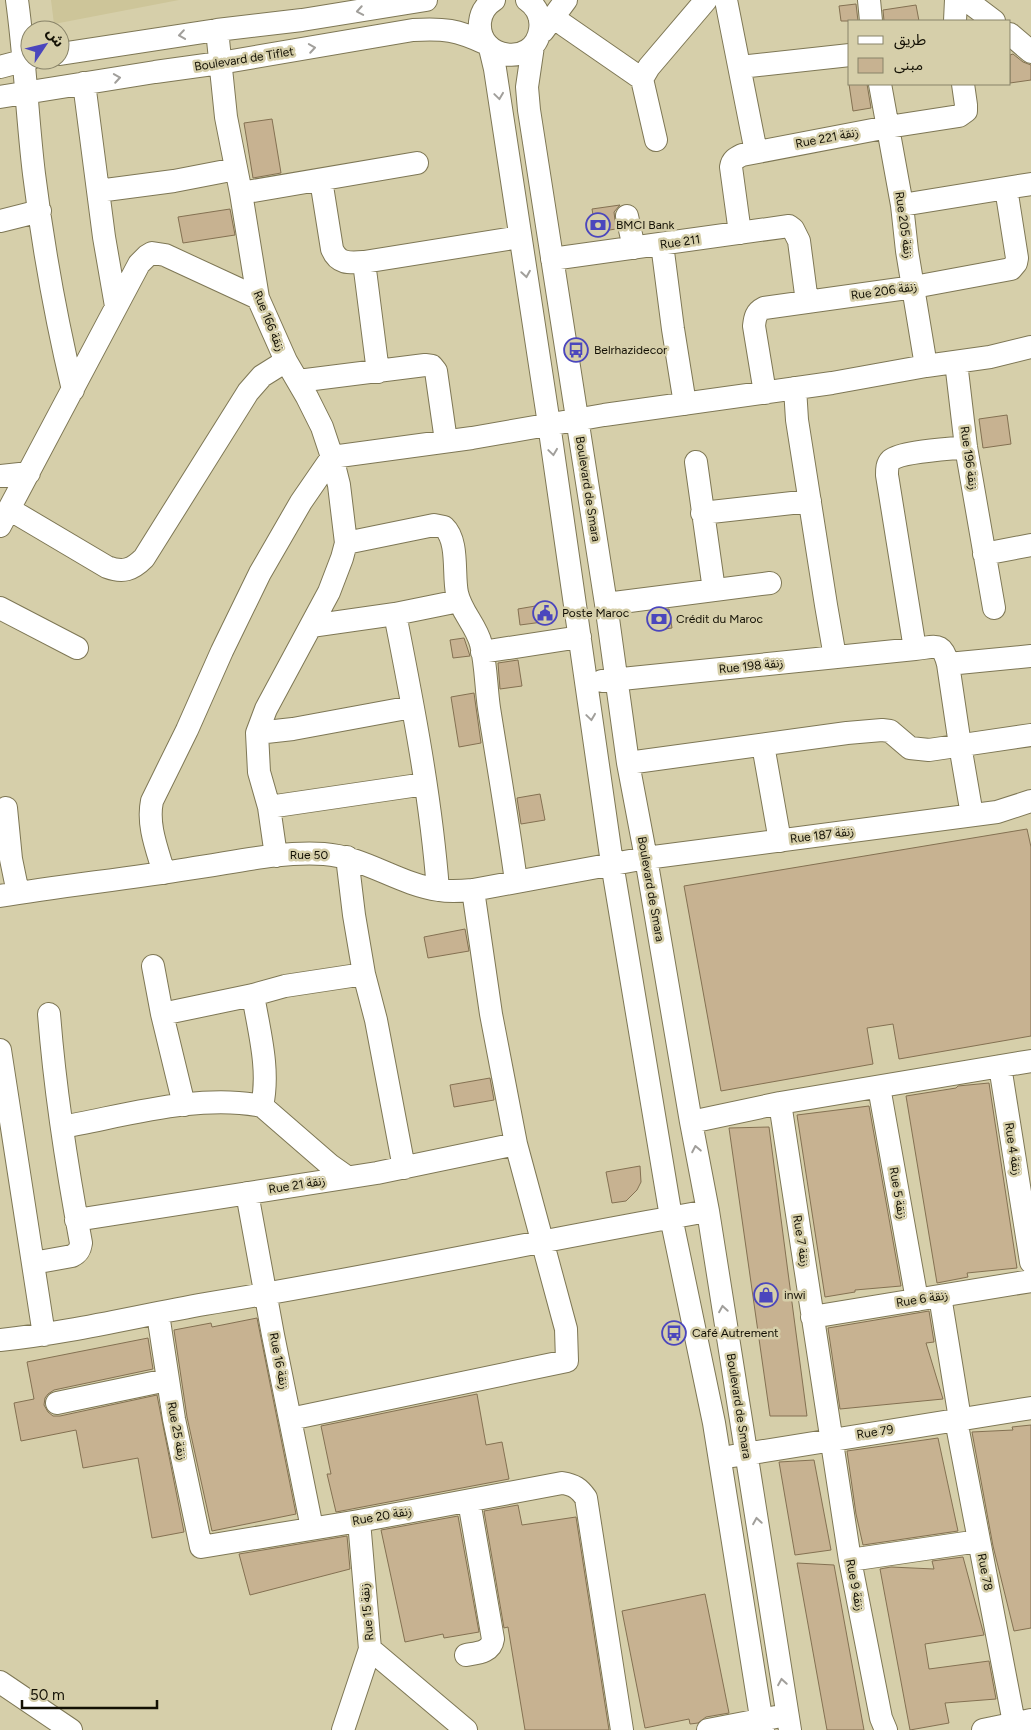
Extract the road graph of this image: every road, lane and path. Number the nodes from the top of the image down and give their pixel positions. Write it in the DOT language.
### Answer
graph roads {
  1 [pos="17,0"];
  2 [pos="426,0"];
  3 [pos="494,0"];
  4 [pos="566,0"];
  5 [pos="706,0"];
  6 [pos="726,0"];
  7 [pos="870,0"];
  8 [pos="956,0"];
  9 [pos="966,0"];
  10 [pos="539,12"];
  11 [pos="20,20"];
  12 [pos="871,20"];
  13 [pos="955,20"];
  14 [pos="993,20"];
  15 [pos="217,30"];
  16 [pos="1011,35"];
  17 [pos="535,42"];
  18 [pos="488,45"];
  19 [pos="70,52"];
  20 [pos="1031,52"];
  21 [pos="848,55"];
  22 [pos="20,62"];
  23 [pos="220,63"];
  24 [pos="0,67"];
  25 [pos="740,67"];
  26 [pos="27,70"];
  27 [pos="642,78"];
  28 [pos="84,83"];
  29 [pos="880,85"];
  30 [pos="963,85"];
  31 [pos="28,92"];
  32 [pos="0,97"];
  33 [pos="888,127"];
  34 [pos="656,140"];
  35 [pos="756,152"];
  36 [pos="417,163"];
  37 [pos="236,169"];
  38 [pos="321,180"];
  39 [pos="1031,184"];
  40 [pos="1006,188"];
  41 [pos="98,191"];
  42 [pos="241,193"];
  43 [pos="902,205"];
  44 [pos="40,211"];
  45 [pos="627,216"];
  46 [pos="0,221"];
  47 [pos="740,233"];
  48 [pos="520,237"];
  49 [pos="662,244"];
  50 [pos="634,248"];
  51 [pos="552,259"];
  52 [pos="364,262"];
  53 [pos="914,287"];
  54 [pos="258,298"];
  55 [pos="806,302"];
  56 [pos="116,306"];
  57 [pos="1031,346"];
  58 [pos="286,361"];
  59 [pos="956,362"];
  60 [pos="926,366"];
  61 [pos="378,372"];
  62 [pos="298,381"];
  63 [pos="795,388"];
  64 [pos="73,390"];
  65 [pos="765,393"];
  66 [pos="685,404"];
  67 [pos="578,420"];
  68 [pos="549,424"];
  69 [pos="446,441"];
  70 [pos="966,447"];
  71 [pos="332,457"];
  72 [pos="696,462"];
  73 [pos="29,473"];
  74 [pos="0,476"];
  75 [pos="810,501"];
  76 [pos="702,513"];
  77 [pos="5,517"];
  78 [pos="346,543"];
  79 [pos="1031,545"];
  80 [pos="984,554"];
  81 [pos="770,583"];
  82 [pos="714,590"];
  83 [pos="459,600"];
  84 [pos="606,604"];
  85 [pos="0,608"];
  86 [pos="994,608"];
  87 [pos="395,614"];
  88 [pos="311,626"];
  89 [pos="580,637"];
  90 [pos="77,648"];
  91 [pos="915,649"];
  92 [pos="482,652"];
  93 [pos="1031,656"];
  94 [pos="835,657"];
  95 [pos="947,658"];
  96 [pos="617,680"];
  97 [pos="586,683"];
  98 [pos="412,707"];
  99 [pos="257,733"];
  100 [pos="1031,735"];
  101 [pos="763,745"];
  102 [pos="960,745"];
  103 [pos="628,763"];
  104 [pos="425,784"];
  105 [pos="1031,801"];
  106 [pos="269,807"];
  107 [pos="6,808"];
  108 [pos="972,815"];
  109 [pos="780,841"];
  110 [pos="276,856"];
  111 [pos="347,857"];
  112 [pos="646,858"];
  113 [pos="612,863"];
  114 [pos="164,873"];
  115 [pos="516,881"];
  116 [pos="438,890"];
  117 [pos="473,890"];
  118 [pos="9,895"];
  119 [pos="153,966"];
  120 [pos="364,974"];
  121 [pos="252,995"];
  122 [pos="49,1014"];
  123 [pos="162,1014"];
  124 [pos="0,1050"];
  125 [pos="1031,1061"];
  126 [pos="1000,1066"];
  127 [pos="879,1087"];
  128 [pos="780,1103"];
  129 [pos="184,1105"];
  130 [pos="262,1106"];
  131 [pos="691,1122"];
  132 [pos="62,1126"];
  133 [pos="516,1144"];
  134 [pos="404,1168"];
  135 [pos="347,1177"];
  136 [pos="247,1193"];
  137 [pos="708,1211"];
  138 [pos="671,1217"];
  139 [pos="76,1220"];
  140 [pos="542,1242"];
  141 [pos="1031,1262"];
  142 [pos="33,1264"];
  143 [pos="1031,1281"];
  144 [pos="267,1295"];
  145 [pos="940,1296"];
  146 [pos="916,1300"];
  147 [pos="158,1314"];
  148 [pos="812,1317"];
  149 [pos="44,1335"];
  150 [pos="0,1340"];
  151 [pos="167,1380"];
  152 [pos="57,1403"];
  153 [pos="1031,1408"];
  154 [pos="290,1419"];
  155 [pos="958,1420"];
  156 [pos="831,1439"];
  157 [pos="746,1454"];
  158 [pos="720,1458"];
  159 [pos="469,1501"];
  160 [pos="359,1521"];
  161 [pos="312,1528"];
  162 [pos="979,1541"];
  163 [pos="201,1547"];
  164 [pos="850,1560"];
  165 [pos="370,1650"];
  166 [pos="466,1655"];
  167 [pos="0,1682"];
  168 [pos="789,1722"];
  169 [pos="1022,1722"];
  170 [pos="762,1725"];
  171 [pos="71,1730"];
  172 [pos="343,1730"];
  173 [pos="466,1730"];
  174 [pos="622,1730"];
  175 [pos="708,1730"];
  176 [pos="886,1730"];
  177 [pos="982,1730"];
  1 -- 11 [label="street"];
  2 -- 15 [label="street, one-way"];
  3 -- 18 [label="street"];
  4 -- 10 [label="street"];
  5 -- 27 [label="street"];
  6 -- 25 [label="street"];
  7 -- 12 [label="street"];
  8 -- 13 [label="street"];
  9 -- 14 [label="street"];
  10 -- 17 [label="street"];
  10 -- 27 [label="street"];
  15 -- 19 [label="street, one-way"];
  15 -- 23 [label="street, Rue 166 زنقة"];
  16 -- 20 [label="street"];
  17 -- 18 [label="street, Boulevard de Tiflet"];
  17 -- 51 [label="street, Boulevard de Smara"];
  23 -- 18 [label="street, Boulevard de Tiflet, one-way"];
  18 -- 48 [label="street, one-way"];
  21 -- 25 [label="street"];
  22 -- 24 [label="street"];
  28 -- 23 [label="street, Boulevard de Tiflet, one-way"];
  23 -- 37 [label="street, Rue 166 زنقة"];
  25 -- 35 [label="street"];
  26 -- 31 [label="street"];
  27 -- 34 [label="street"];
  28 -- 31 [label="street, Boulevard de Tiflet"];
  28 -- 41 [label="street"];
  29 -- 33 [label="street, Rue 205 زنقة"];
  30 -- 33 [label="street, Rue 221 زنقة"];
  31 -- 32 [label="street, Boulevard de Tiflet"];
  31 -- 44 [label="street"];
  33 -- 35 [label="street, Rue 221 زنقة"];
  33 -- 43 [label="street, Rue 205 زنقة"];
  35 -- 47 [label="street, Rue 221 زنقة"];
  36 -- 38 [label="street"];
  37 -- 41 [label="street"];
  37 -- 42 [label="street, Rue 166 زنقة"];
  38 -- 42 [label="street"];
  38 -- 52 [label="street"];
  39 -- 40 [label="street"];
  40 -- 43 [label="street"];
  40 -- 53 [label="street, Rue 206 زنقة"];
  41 -- 56 [label="street"];
  42 -- 54 [label="street, Rue 166 زنقة"];
  43 -- 53 [label="street, Rue 205 زنقة"];
  44 -- 46 [label="street"];
  44 -- 64 [label="street"];
  45 -- 50 [label="street"];
  47 -- 49 [label="street, Rue 211"];
  47 -- 55 [label="street, Rue 211"];
  48 -- 52 [label="street"];
  48 -- 68 [label="street, one-way"];
  49 -- 50 [label="street, Rue 211"];
  49 -- 66 [label="street"];
  50 -- 51 [label="street, Rue 211"];
  51 -- 67 [label="street, Boulevard de Smara"];
  52 -- 61 [label="street"];
  53 -- 55 [label="street, Rue 206 زنقة"];
  53 -- 60 [label="street, Rue 205 زنقة"];
  54 -- 56 [label="street"];
  54 -- 58 [label="street, Rue 166 زنقة"];
  55 -- 65 [label="street, Rue 206 زنقة"];
  56 -- 64 [label="street"];
  57 -- 59 [label="street"];
  58 -- 62 [label="street, Rue 166 زنقة"];
  58 -- 77 [label="street"];
  59 -- 60 [label="street"];
  59 -- 70 [label="street, Rue 196 زنقة"];
  60 -- 63 [label="street"];
  61 -- 62 [label="street"];
  61 -- 69 [label="street"];
  62 -- 71 [label="street, Rue 166 زنقة"];
  63 -- 65 [label="street"];
  63 -- 75 [label="street"];
  64 -- 73 [label="street"];
  65 -- 66 [label="street"];
  66 -- 67 [label="street"];
  67 -- 68 [label="street"];
  67 -- 84 [label="street, Boulevard de Smara"];
  68 -- 69 [label="street"];
  68 -- 89 [label="street, one-way"];
  69 -- 71 [label="street"];
  70 -- 80 [label="street, Rue 196 زنقة"];
  70 -- 91 [label="street"];
  71 -- 78 [label="street, Rue 166 زنقة"];
  71 -- 114 [label="street"];
  72 -- 76 [label="street"];
  73 -- 74 [label="street"];
  73 -- 77 [label="street"];
  75 -- 76 [label="street"];
  75 -- 94 [label="street"];
  76 -- 82 [label="street"];
  78 -- 83 [label="street"];
  78 -- 88 [label="street"];
  79 -- 80 [label="street"];
  80 -- 86 [label="street, Rue 196 زنقة"];
  81 -- 82 [label="street"];
  82 -- 84 [label="street"];
  83 -- 87 [label="street"];
  83 -- 92 [label="street"];
  84 -- 96 [label="street, Boulevard de Smara"];
  85 -- 90 [label="street"];
  87 -- 88 [label="street"];
  87 -- 98 [label="street"];
  88 -- 99 [label="street"];
  89 -- 92 [label="street"];
  89 -- 97 [label="street"];
  91 -- 94 [label="street, Rue 198 زنقة"];
  91 -- 95 [label="street, Rue 198 زنقة"];
  92 -- 115 [label="street"];
  93 -- 95 [label="street, Rue 198 زنقة"];
  94 -- 96 [label="street, Rue 198 زنقة"];
  95 -- 102 [label="street"];
  96 -- 97 [label="street, Rue 198 زنقة"];
  96 -- 103 [label="street, Boulevard de Smara"];
  97 -- 113 [label="street, one-way"];
  98 -- 99 [label="street"];
  98 -- 104 [label="street"];
  99 -- 106 [label="street"];
  100 -- 102 [label="street"];
  101 -- 102 [label="street"];
  101 -- 103 [label="street"];
  101 -- 109 [label="street"];
  102 -- 108 [label="street"];
  103 -- 112 [label="street, Boulevard de Smara"];
  104 -- 106 [label="street"];
  104 -- 116 [label="street"];
  105 -- 108 [label="street, Rue 187 زنقة"];
  106 -- 110 [label="street"];
  107 -- 118 [label="street"];
  108 -- 109 [label="street, Rue 187 زنقة"];
  109 -- 112 [label="street, Rue 187 زنقة"];
  110 -- 111 [label="street, Rue 50"];
  110 -- 114 [label="street, Rue 50"];
  111 -- 116 [label="street, Rue 50"];
  111 -- 120 [label="street"];
  112 -- 113 [label="street, Rue 187 زنقة"];
  112 -- 131 [label="street, Boulevard de Smara"];
  113 -- 115 [label="street, Rue 50"];
  113 -- 138 [label="street"];
  114 -- 118 [label="street, Rue 50"];
  115 -- 117 [label="street, Rue 50"];
  116 -- 117 [label="street, Rue 50"];
  117 -- 133 [label="street"];
  119 -- 123 [label="street"];
  120 -- 121 [label="street"];
  120 -- 134 [label="street"];
  121 -- 123 [label="street"];
  121 -- 130 [label="street"];
  122 -- 132 [label="street"];
  123 -- 129 [label="street"];
  124 -- 142 [label="street"];
  125 -- 126 [label="street"];
  126 -- 127 [label="street"];
  126 -- 141 [label="street, Rue 4 زنقة"];
  127 -- 128 [label="street"];
  127 -- 146 [label="street, Rue 5 زنقة"];
  128 -- 131 [label="street"];
  128 -- 148 [label="street, Rue 7 زنقة"];
  129 -- 130 [label="street"];
  129 -- 132 [label="street"];
  130 -- 135 [label="street"];
  137 -- 131 [label="street, Boulevard de Smara, one-way"];
  132 -- 139 [label="street"];
  133 -- 134 [label="street, Rue 21 زنقة"];
  133 -- 140 [label="street"];
  134 -- 135 [label="street, Rue 21 زنقة"];
  135 -- 136 [label="street, Rue 21 زنقة"];
  136 -- 139 [label="street, Rue 21 زنقة"];
  136 -- 144 [label="street, Rue 16 زنقة"];
  137 -- 138 [label="street"];
  157 -- 137 [label="street, Boulevard de Smara, one-way"];
  138 -- 140 [label="street"];
  138 -- 158 [label="street"];
  139 -- 142 [label="street"];
  140 -- 144 [label="street"];
  140 -- 154 [label="street"];
  142 -- 149 [label="street"];
  143 -- 145 [label="street, Rue 6 زنقة"];
  144 -- 147 [label="street"];
  144 -- 154 [label="street, Rue 16 زنقة"];
  145 -- 146 [label="street, Rue 6 زنقة"];
  145 -- 155 [label="street, Rue 78"];
  146 -- 148 [label="street, Rue 6 زنقة"];
  147 -- 149 [label="street"];
  147 -- 151 [label="street, Rue 25 زنقة"];
  148 -- 156 [label="street, Rue 7 زنقة"];
  149 -- 150 [label="street"];
  151 -- 152 [label="street"];
  151 -- 163 [label="street, Rue 25 زنقة"];
  153 -- 155 [label="street, Rue 79"];
  154 -- 161 [label="street, Rue 16 زنقة"];
  155 -- 156 [label="street, Rue 79"];
  155 -- 162 [label="street, Rue 78"];
  156 -- 157 [label="street, Rue 79"];
  156 -- 164 [label="street, Rue 9 زنقة"];
  157 -- 158 [label="street, Rue 79"];
  168 -- 157 [label="street, Boulevard de Smara, one-way"];
  158 -- 170 [label="street"];
  159 -- 160 [label="street, Rue 20 زنقة"];
  159 -- 166 [label="street"];
  159 -- 174 [label="street, Rue 20 زنقة"];
  160 -- 161 [label="street, Rue 20 زنقة"];
  160 -- 165 [label="street, Rue 15 زنقة"];
  161 -- 163 [label="street, Rue 20 زنقة"];
  162 -- 164 [label="street"];
  162 -- 169 [label="street, Rue 78"];
  164 -- 176 [label="street, Rue 9 زنقة"];
  165 -- 172 [label="street, Rue 15 زنقة"];
  165 -- 173 [label="street"];
  167 -- 171 [label="street"];
  168 -- 170 [label="street"];
  169 -- 177 [label="street"];
  170 -- 175 [label="street"];
}
